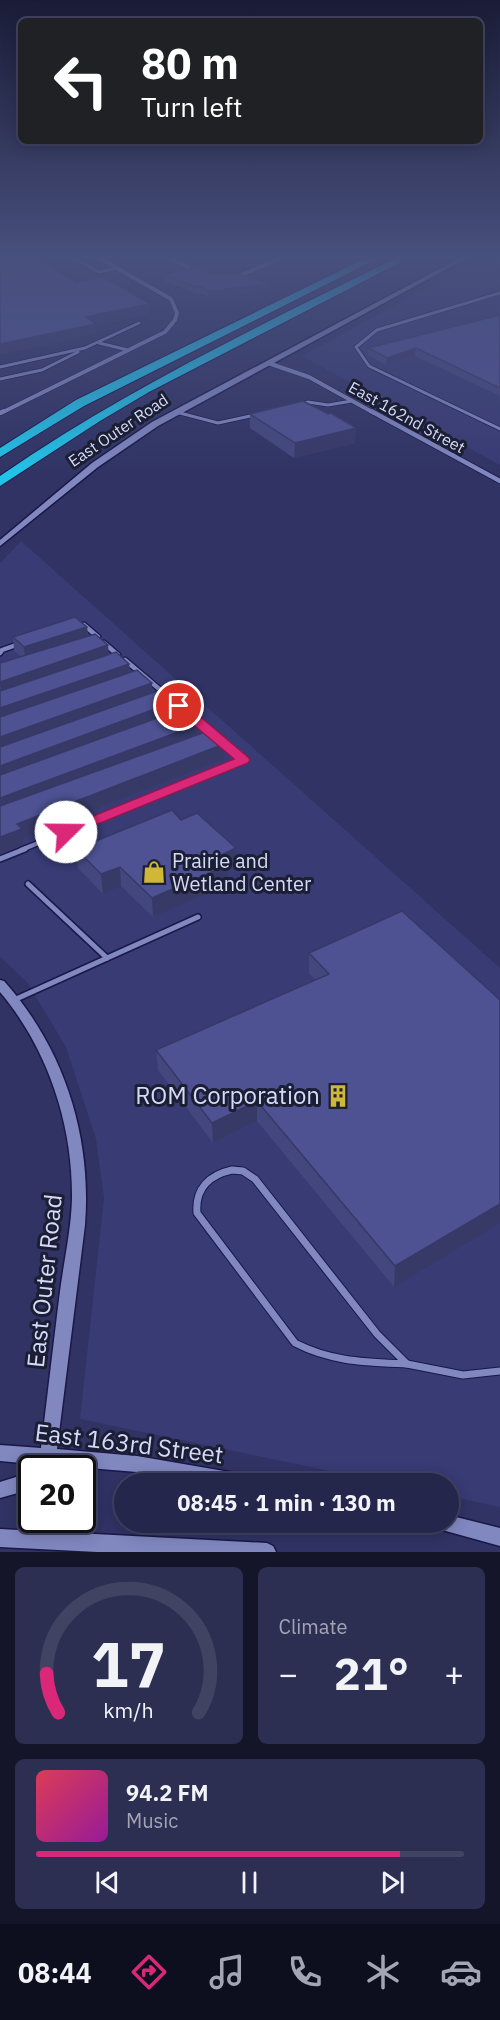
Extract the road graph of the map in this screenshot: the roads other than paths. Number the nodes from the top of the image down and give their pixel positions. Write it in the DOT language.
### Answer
graph roads {
  1 [pos="122,331"];
  2 [pos="166,331"];
  3 [pos="225,331"];
  4 [pos="260,331"];
  5 [pos="327,331"];
  6 [pos="375,331"];
  7 [pos="99,343"];
  8 [pos="85,348"];
  9 [pos="370,349"];
  10 [pos="128,350"];
  11 [pos="359,351"];
  12 [pos="268,363"];
  13 [pos="0,367"];
  14 [pos="0,379"];
  15 [pos="352,401"];
  16 [pos="297,405"];
  17 [pos="176,412"];
  18 [pos="0,413"];
  19 [pos="263,413"];
  20 [pos="500,429"];
  21 [pos="0,453"];
  22 [pos="500,481"];
  23 [pos="0,482"];
  24 [pos="0,544"];
  25 [pos="82,624"];
  26 [pos="102,641"];
  27 [pos="25,642"];
  28 [pos="91,645"];
  29 [pos="0,653"];
  30 [pos="123,659"];
  31 [pos="112,663"];
  32 [pos="145,677"];
  33 [pos="134,681"];
  34 [pos="168,696"];
  35 [pos="157,700"];
  36 [pos="190,716"];
  37 [pos="179,720"];
  38 [pos="216,737"];
  39 [pos="205,741"];
  40 [pos="0,859"];
  41 [pos="28,884"];
  42 [pos="198,917"];
  43 [pos="107,958"];
  44 [pos="0,984"];
  45 [pos="14,1000"];
  46 [pos="407,1364"];
  47 [pos="500,1371"];
  48 [pos="0,1453"];
  49 [pos="45,1455"];
  50 [pos="18,1457"];
  51 [pos="96,1464"];
  52 [pos="189,1473"];
  53 [pos="18,1484"];
  54 [pos="0,1490"];
  55 [pos="459,1527"];
  56 [pos="500,1537"];
  57 [pos="0,1538"];
  58 [pos="63,1541"];
  59 [pos="48,1552"];
  60 [pos="267,1552"];
  1 -- 7 [label="lane"];
  2 -- 10 [label="street"];
  3 -- 21 [label="highway"];
  4 -- 23 [label="highway"];
  5 -- 12 [label="street, East Outer Road"];
  6 -- 11 [label="lane"];
  7 -- 8 [label="lane"];
  7 -- 10 [label="lane"];
  8 -- 13 [label="lane"];
  8 -- 14 [label="lane"];
  9 -- 11 [label="lane"];
  10 -- 18 [label="street"];
  11 -- 20 [label="lane"];
  12 -- 15 [label="street, East 162nd Street"];
  12 -- 17 [label="street, East Outer Road"];
  15 -- 16 [label="lane"];
  15 -- 22 [label="street, East 162nd Street"];
  17 -- 19 [label="lane"];
  17 -- 24 [label="street, East Outer Road"];
  25 -- 26 [label="lane"];
  26 -- 28 [label="lane"];
  26 -- 30 [label="lane"];
  27 -- 29 [label="lane"];
  30 -- 31 [label="lane"];
  30 -- 32 [label="lane"];
  32 -- 33 [label="lane"];
  32 -- 34 [label="lane"];
  34 -- 35 [label="lane"];
  34 -- 36 [label="lane"];
  36 -- 37 [label="lane"];
  36 -- 38 [label="lane"];
  38 -- 39 [label="lane"];
  38 -- 40 [label="lane"];
  41 -- 43 [label="lane"];
  42 -- 43 [label="lane"];
  43 -- 45 [label="lane"];
  44 -- 45 [label="street, East Outer Road"];
  45 -- 49 [label="street, East Outer Road"];
  46 -- 46 [label="lane"];
  46 -- 47 [label="lane"];
  48 -- 50 [label="street, East 163rd Street"];
  51 -- 52 [label="street, East 163rd Street"];
  53 -- 54 [label="street"];
  55 -- 56 [label="street"];
  57 -- 58 [label="street"];
  58 -- 59 [label="street"];
  58 -- 60 [label="street"];
}
